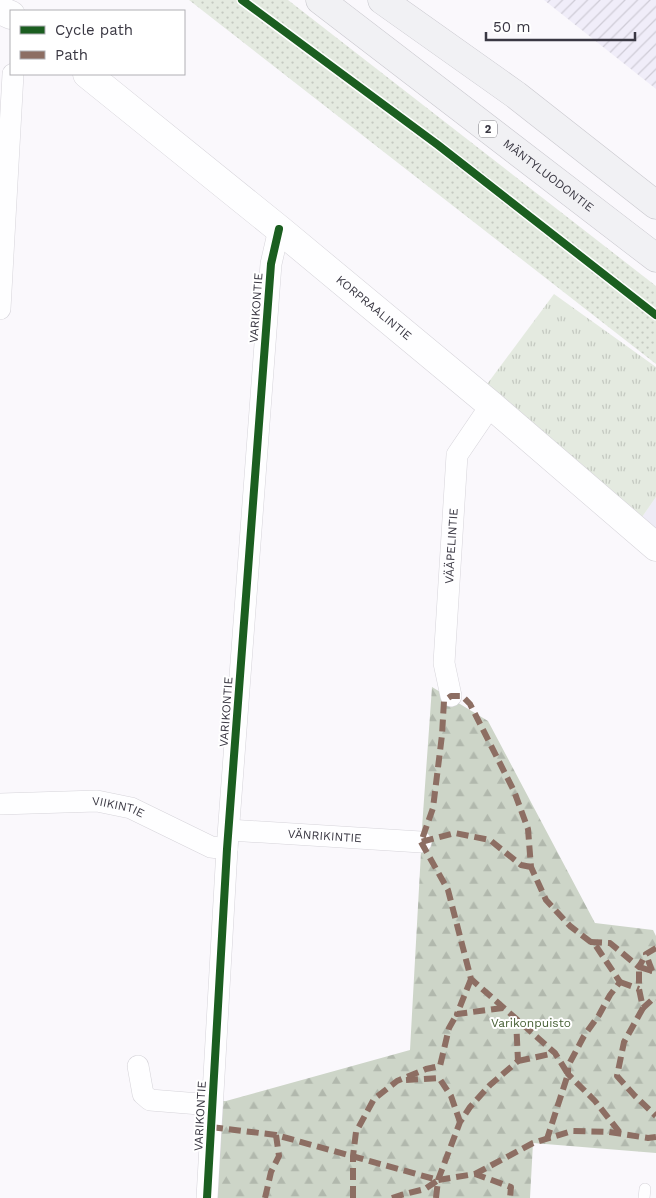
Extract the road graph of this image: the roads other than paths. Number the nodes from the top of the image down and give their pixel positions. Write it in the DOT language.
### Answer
graph roads {
  1 [pos="320,0"];
  2 [pos="382,0"];
  3 [pos="13,75"];
  4 [pos="88,75"];
  5 [pos="656,205"];
  6 [pos="280,229"];
  7 [pos="656,258"];
  8 [pos="0,308"];
  9 [pos="491,405"];
  10 [pos="656,547"];
  11 [pos="451,696"];
  12 [pos="0,804"];
  13 [pos="228,840"];
  14 [pos="421,842"];
  15 [pos="138,1066"];
  16 [pos="212,1105"];
  17 [pos="206,1198"];
  1 -- 7 [label="highway, MÄNTYLUODONTIE / 2"];
  2 -- 5 [label="highway"];
  3 -- 8 [label="street"];
  4 -- 6 [label="street, KORPRAALINTIE"];
  6 -- 9 [label="street, KORPRAALINTIE"];
  6 -- 13 [label="street, VARIKONTIE"];
  9 -- 10 [label="street, KORPRAALINTIE"];
  9 -- 11 [label="street, VÄÄPELINTIE"];
  12 -- 13 [label="street, VIIKINTIE"];
  13 -- 14 [label="street, VÄNRIKINTIE"];
  13 -- 16 [label="street, VARIKONTIE"];
  15 -- 16 [label="street"];
  16 -- 17 [label="street, VARIKONTIE"];
}
